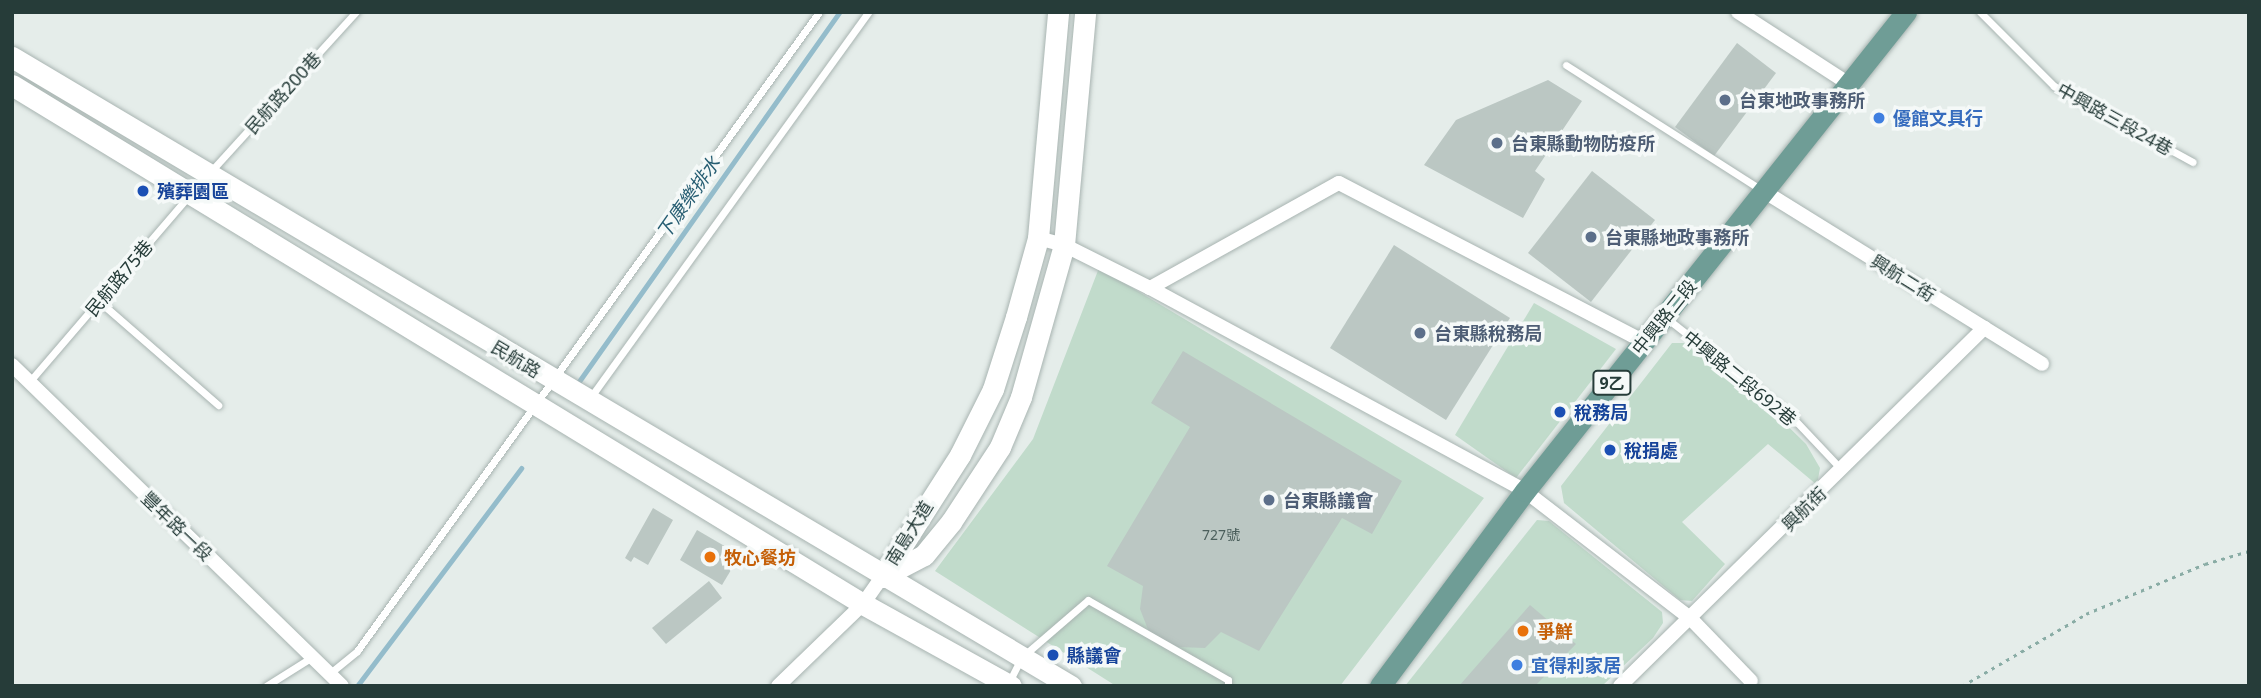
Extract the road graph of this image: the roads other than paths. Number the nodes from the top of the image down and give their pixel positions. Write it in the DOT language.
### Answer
graph roads {
  1 [pos="356,12"];
  2 [pos="819,12"];
  3 [pos="868,12"];
  4 [pos="1058,12"];
  5 [pos="1085,12"];
  6 [pos="1738,12"];
  7 [pos="1906,12"];
  8 [pos="1980,12"];
  9 [pos="12,57"];
  10 [pos="1566,65"];
  11 [pos="1849,84"];
  12 [pos="12,85"];
  13 [pos="2193,162"];
  14 [pos="210,175"];
  15 [pos="192,192"];
  16 [pos="1765,192"];
  17 [pos="1038,238"];
  18 [pos="1064,245"];
  19 [pos="1150,288"];
  20 [pos="100,302"];
  21 [pos="1665,316"];
  22 [pos="1984,328"];
  23 [pos="1644,342"];
  24 [pos="12,365"];
  25 [pos="2042,365"];
  26 [pos="29,382"];
  27 [pos="554,382"];
  28 [pos="587,401"];
  29 [pos="218,405"];
  30 [pos="538,405"];
  31 [pos="1843,471"];
  32 [pos="1525,491"];
  33 [pos="882,578"];
  34 [pos="863,604"];
  35 [pos="1690,619"];
  36 [pos="312,657"];
  37 [pos="1022,657"];
  38 [pos="329,674"];
  39 [pos="1751,681"];
  40 [pos="1009,685"];
  41 [pos="266,686"];
  42 [pos="342,686"];
  43 [pos="778,686"];
  44 [pos="1070,686"];
  45 [pos="1228,686"];
  46 [pos="1380,686"];
  47 [pos="1620,686"];
  1 -- 14 [label="lane, 民航路200巷"];
  2 -- 27 [label="lane"];
  3 -- 28 [label="lane"];
  4 -- 17 [label="street, 南島大道"];
  5 -- 18 [label="street, 南島大道"];
  6 -- 11 [label="street"];
  7 -- 11 [label="main road, 9乙"];
  8 -- 13 [label="lane, 中興路三段24巷"];
  9 -- 14 [label="street, 民航路"];
  10 -- 16 [label="lane"];
  11 -- 16 [label="main road, 中興路二段 / 9乙"];
  12 -- 15 [label="street, 民航路"];
  14 -- 15 [label="lane, 民航路75巷"];
  14 -- 27 [label="street, 民航路"];
  15 -- 20 [label="lane, 民航路75巷"];
  15 -- 30 [label="street, 民航路"];
  16 -- 21 [label="main road, 中興路二段 / 9乙"];
  16 -- 22 [label="street, 興航二街"];
  17 -- 18 [label="street"];
  17 -- 33 [label="street, 南島大道"];
  18 -- 19 [label="street"];
  18 -- 33 [label="street, 南島大道"];
  19 -- 23 [label="street"];
  19 -- 32 [label="street"];
  20 -- 26 [label="lane, 民航路75巷"];
  20 -- 29 [label="lane"];
  21 -- 23 [label="main road, 中興路二段 / 9乙"];
  21 -- 31 [label="lane, 中興路二段692巷"];
  22 -- 25 [label="street, 興航二街"];
  22 -- 31 [label="street, 興航街"];
  23 -- 32 [label="main road, 中興路二段 / 9乙"];
  24 -- 26 [label="street, 豐年路一段"];
  26 -- 36 [label="street, 豐年路一段"];
  27 -- 28 [label="street, 民航路"];
  27 -- 30 [label="lane"];
  28 -- 33 [label="street, 民航路"];
  30 -- 34 [label="street, 民航路"];
  30 -- 38 [label="lane"];
  31 -- 35 [label="street, 興航街"];
  32 -- 35 [label="street"];
  32 -- 46 [label="main road, 中興路二段 / 9乙"];
  33 -- 34 [label="street"];
  33 -- 37 [label="street, 民航路"];
  34 -- 40 [label="street, 民航路"];
  34 -- 43 [label="street"];
  35 -- 39 [label="street"];
  35 -- 47 [label="street, 興航街"];
  36 -- 38 [label="street, 豐年路一段"];
  36 -- 41 [label="lane"];
  37 -- 40 [label="lane"];
  37 -- 44 [label="street, 民航路"];
  37 -- 45 [label="lane"];
  38 -- 42 [label="street, 豐年路一段"];
}
